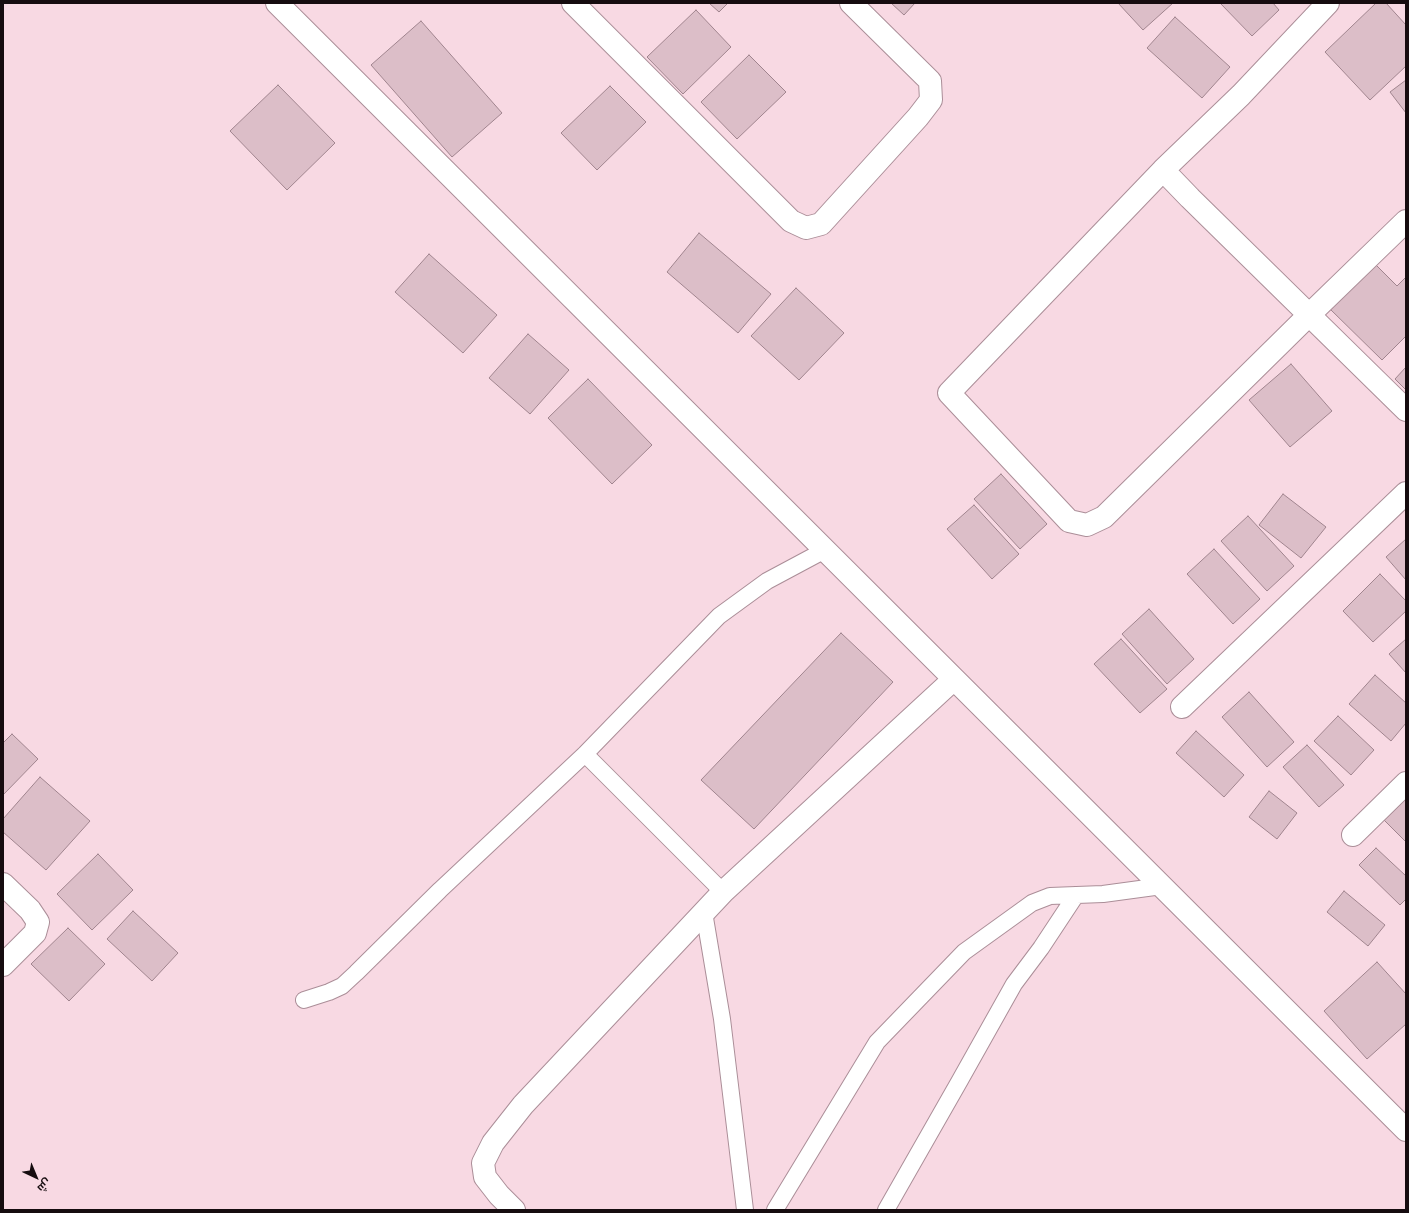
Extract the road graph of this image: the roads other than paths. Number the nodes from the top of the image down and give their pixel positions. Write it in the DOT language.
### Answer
graph roads {
  1 [pos="277,3"];
  2 [pos="573,3"];
  3 [pos="851,3"];
  4 [pos="1328,3"];
  5 [pos="1163,170"];
  6 [pos="1406,222"];
  7 [pos="1309,315"];
  8 [pos="1406,410"];
  9 [pos="1406,493"];
  10 [pos="825,550"];
  11 [pos="954,679"];
  12 [pos="1182,707"];
  13 [pos="586,754"];
  14 [pos="1406,783"];
  15 [pos="1353,836"];
  16 [pos="3,884"];
  17 [pos="1162,886"];
  18 [pos="723,892"];
  19 [pos="1076,895"];
  20 [pos="704,912"];
  21 [pos="3,965"];
  22 [pos="304,1000"];
  23 [pos="1406,1130"];
  24 [pos="514,1210"];
  25 [pos="745,1210"];
  26 [pos="775,1210"];
  27 [pos="886,1210"];
  1 -- 10 [label="street"];
  2 -- 3 [label="street"];
  4 -- 5 [label="street"];
  5 -- 7 [label="street"];
  5 -- 7 [label="street"];
  6 -- 7 [label="street"];
  7 -- 8 [label="street"];
  9 -- 12 [label="street"];
  10 -- 11 [label="street"];
  10 -- 13 [label="lane"];
  11 -- 17 [label="street"];
  11 -- 18 [label="street"];
  13 -- 18 [label="lane"];
  13 -- 22 [label="lane"];
  14 -- 15 [label="street"];
  16 -- 21 [label="street"];
  17 -- 19 [label="lane"];
  17 -- 23 [label="street"];
  18 -- 20 [label="street"];
  19 -- 26 [label="lane"];
  19 -- 27 [label="lane"];
  20 -- 24 [label="street"];
  20 -- 25 [label="lane"];
}
